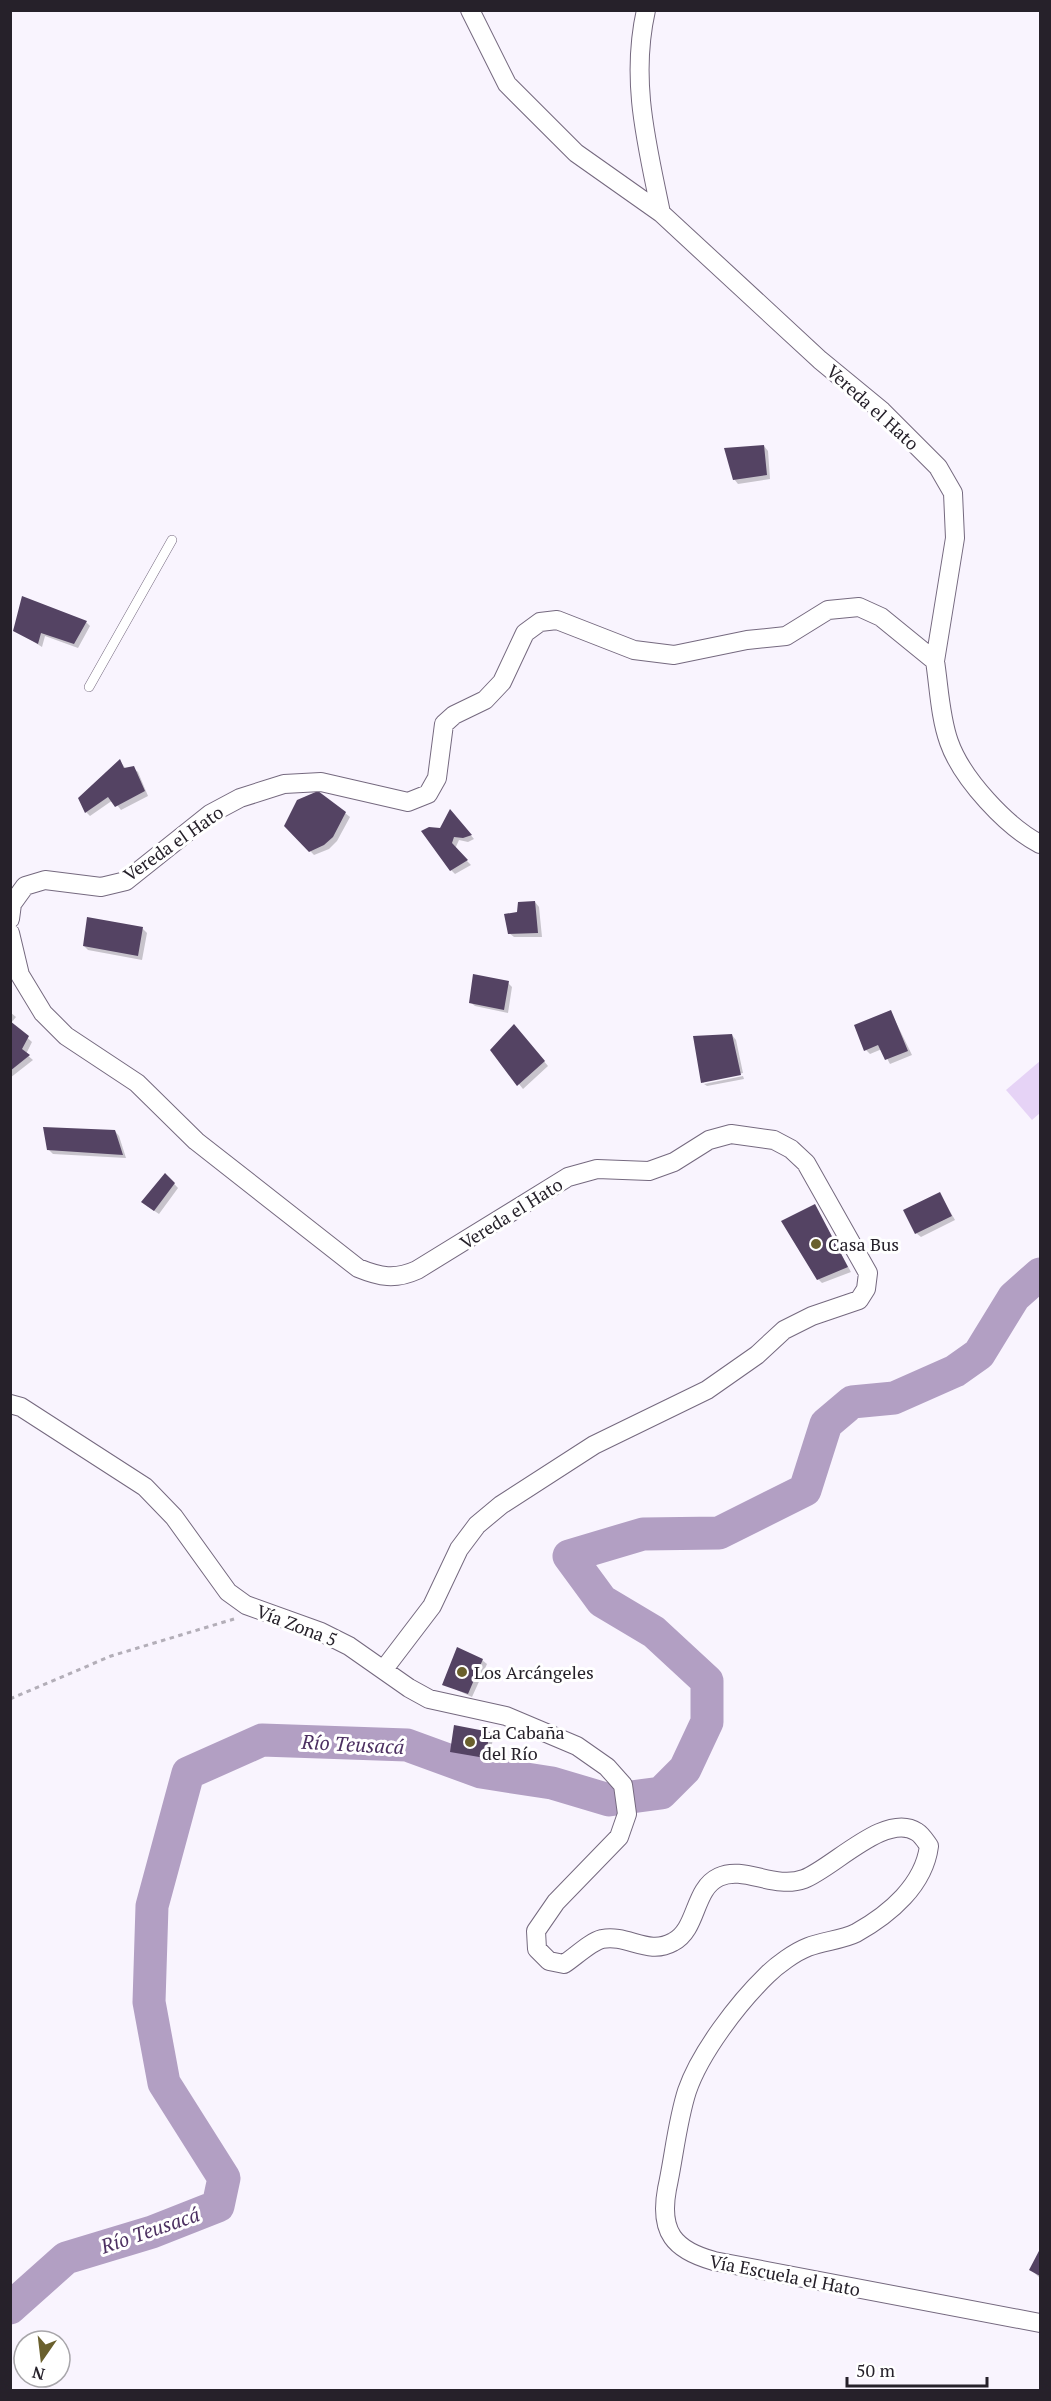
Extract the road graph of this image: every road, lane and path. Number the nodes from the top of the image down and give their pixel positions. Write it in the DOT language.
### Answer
graph roads {
  1 [pos="470,10"];
  2 [pos="646,10"];
  3 [pos="661,213"];
  4 [pos="172,540"];
  5 [pos="935,661"];
  6 [pos="89,687"];
  7 [pos="1041,844"];
  8 [pos="10,919"];
  9 [pos="10,933"];
  10 [pos="10,1404"];
  11 [pos="261,1611"];
  12 [pos="384,1669"];
  13 [pos="10,1699"];
  14 [pos="627,1814"];
  15 [pos="1041,2323"];
  1 -- 3 [label="street, Vereda el Hato"];
  2 -- 3 [label="street"];
  3 -- 5 [label="street, Vereda el Hato"];
  4 -- 6 [label="lane"];
  5 -- 7 [label="street, Vereda el Hato"];
  5 -- 8 [label="street, Vereda el Hato"];
  9 -- 12 [label="street, Vereda el Hato"];
  10 -- 11 [label="street, Vía Zona 5"];
  11 -- 12 [label="street, Vía Zona 5"];
  11 -- 13 [label="path"];
  12 -- 14 [label="street, Vía Zona 5"];
  14 -- 15 [label="street, Vía Escuela el Hato"];
}
